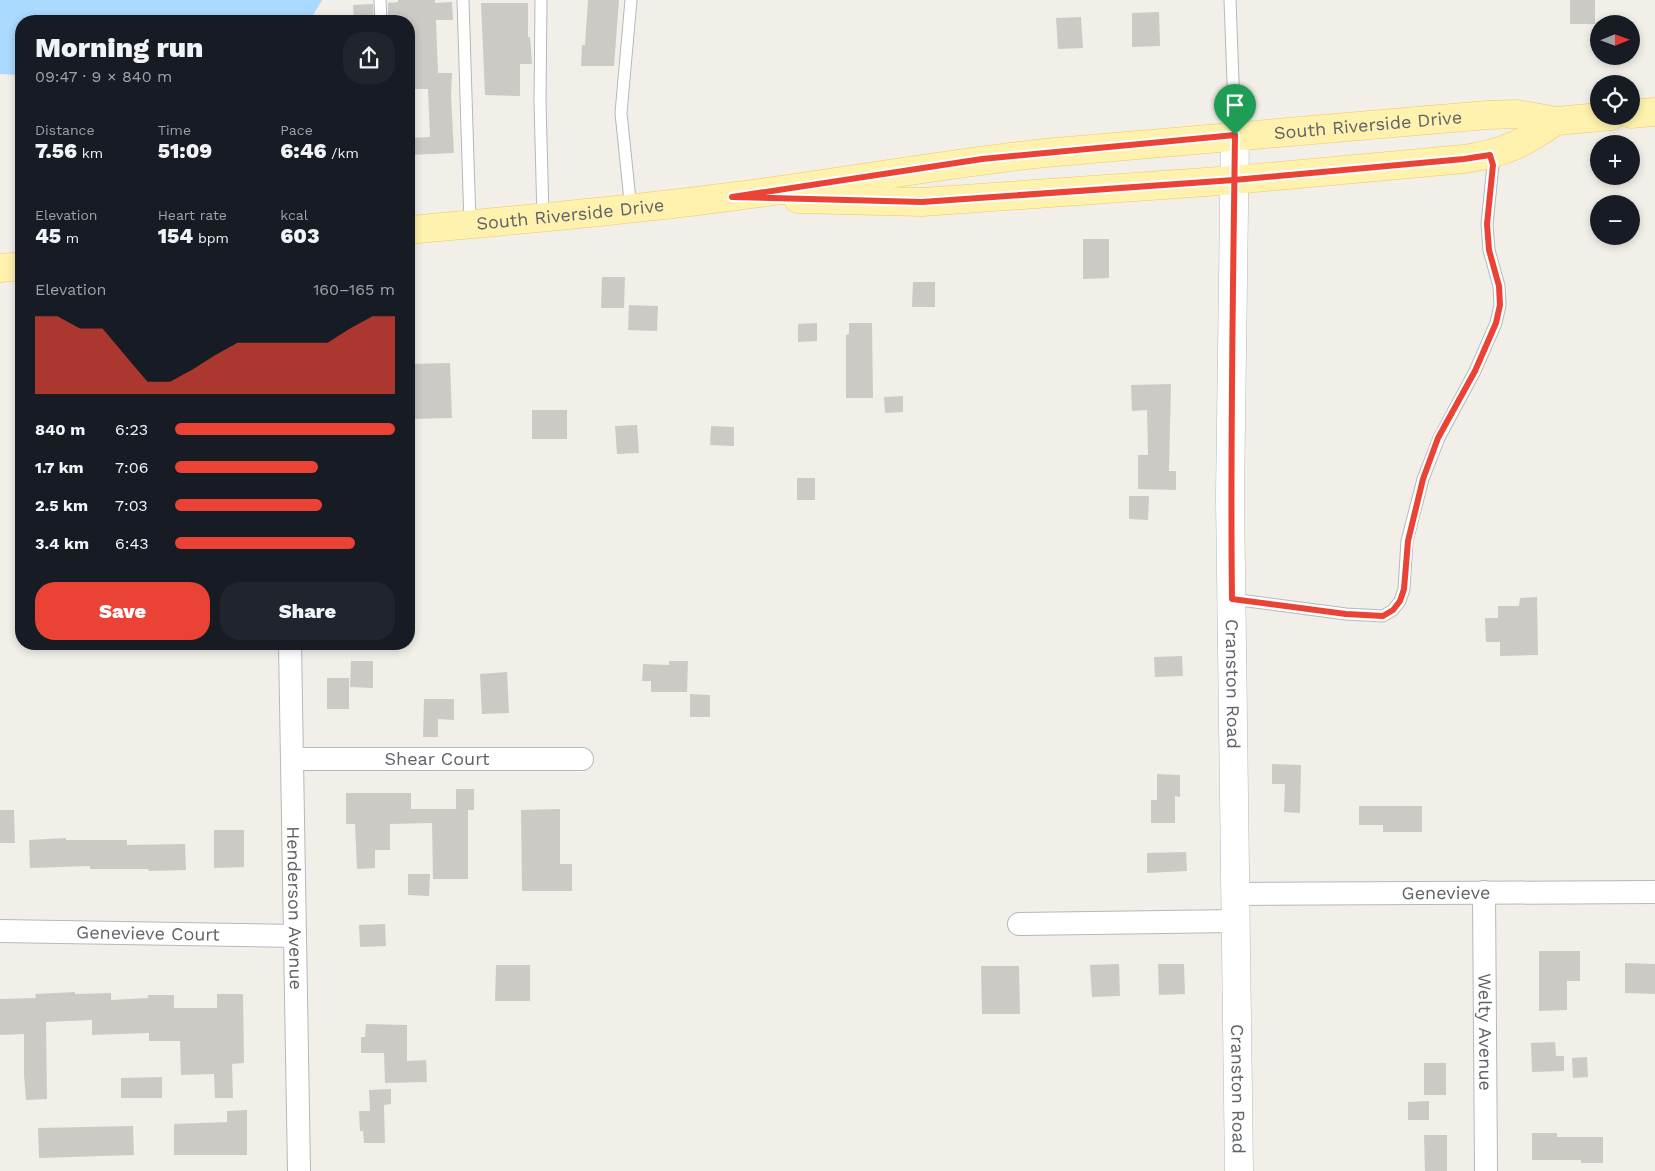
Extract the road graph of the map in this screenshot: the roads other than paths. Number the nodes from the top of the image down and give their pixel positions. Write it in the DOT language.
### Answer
graph roads {
  1 [pos="380,0"];
  2 [pos="463,0"];
  3 [pos="541,0"];
  4 [pos="631,0"];
  5 [pos="1230,0"];
  6 [pos="381,15"];
  7 [pos="1655,112"];
  8 [pos="1640,113"];
  9 [pos="1590,118"];
  10 [pos="1556,121"];
  11 [pos="1235,135"];
  12 [pos="1490,155"];
  13 [pos="1234,180"];
  14 [pos="732,197"];
  15 [pos="630,210"];
  16 [pos="543,218"];
  17 [pos="470,224"];
  18 [pos="415,229"];
  19 [pos="15,267"];
  20 [pos="0,268"];
  21 [pos="1232,599"];
  22 [pos="290,650"];
  23 [pos="292,759"];
  24 [pos="582,759"];
  25 [pos="1484,892"];
  26 [pos="1655,892"];
  27 [pos="1236,894"];
  28 [pos="1236,921"];
  29 [pos="1019,924"];
  30 [pos="0,931"];
  31 [pos="295,936"];
  32 [pos="300,1171"];
  33 [pos="1239,1171"];
  34 [pos="1486,1171"];
  1 -- 6 [label="lane"];
  2 -- 17 [label="lane"];
  3 -- 16 [label="lane"];
  4 -- 15 [label="lane"];
  5 -- 11 [label="lane"];
  7 -- 8 [label="main road"];
  9 -- 10 [label="main road, South Riverside Drive"];
  10 -- 11 [label="main road, South Riverside Drive"];
  10 -- 12 [label="main road, South Riverside Drive"];
  11 -- 13 [label="street, Cranston Road"];
  11 -- 14 [label="main road, South Riverside Drive"];
  12 -- 13 [label="main road, South Riverside Drive"];
  12 -- 21 [label="lane"];
  13 -- 14 [label="main road, South Riverside Drive"];
  13 -- 21 [label="street, Cranston Road"];
  14 -- 15 [label="main road, South Riverside Drive"];
  15 -- 16 [label="main road, South Riverside Drive"];
  16 -- 17 [label="main road, South Riverside Drive"];
  17 -- 18 [label="main road, South Riverside Drive"];
  19 -- 20 [label="main road"];
  21 -- 27 [label="street, Cranston Road"];
  22 -- 23 [label="street, Henderson Avenue"];
  23 -- 24 [label="street, Shear Court"];
  23 -- 31 [label="street, Henderson Avenue"];
  25 -- 26 [label="street, Genevieve"];
  25 -- 27 [label="street, Genevieve"];
  25 -- 34 [label="street, Welty Avenue"];
  27 -- 28 [label="street, Cranston Road"];
  28 -- 29 [label="street"];
  28 -- 33 [label="street, Cranston Road"];
  30 -- 31 [label="street, Genevieve Court"];
  31 -- 32 [label="street, Henderson Avenue"];
}
